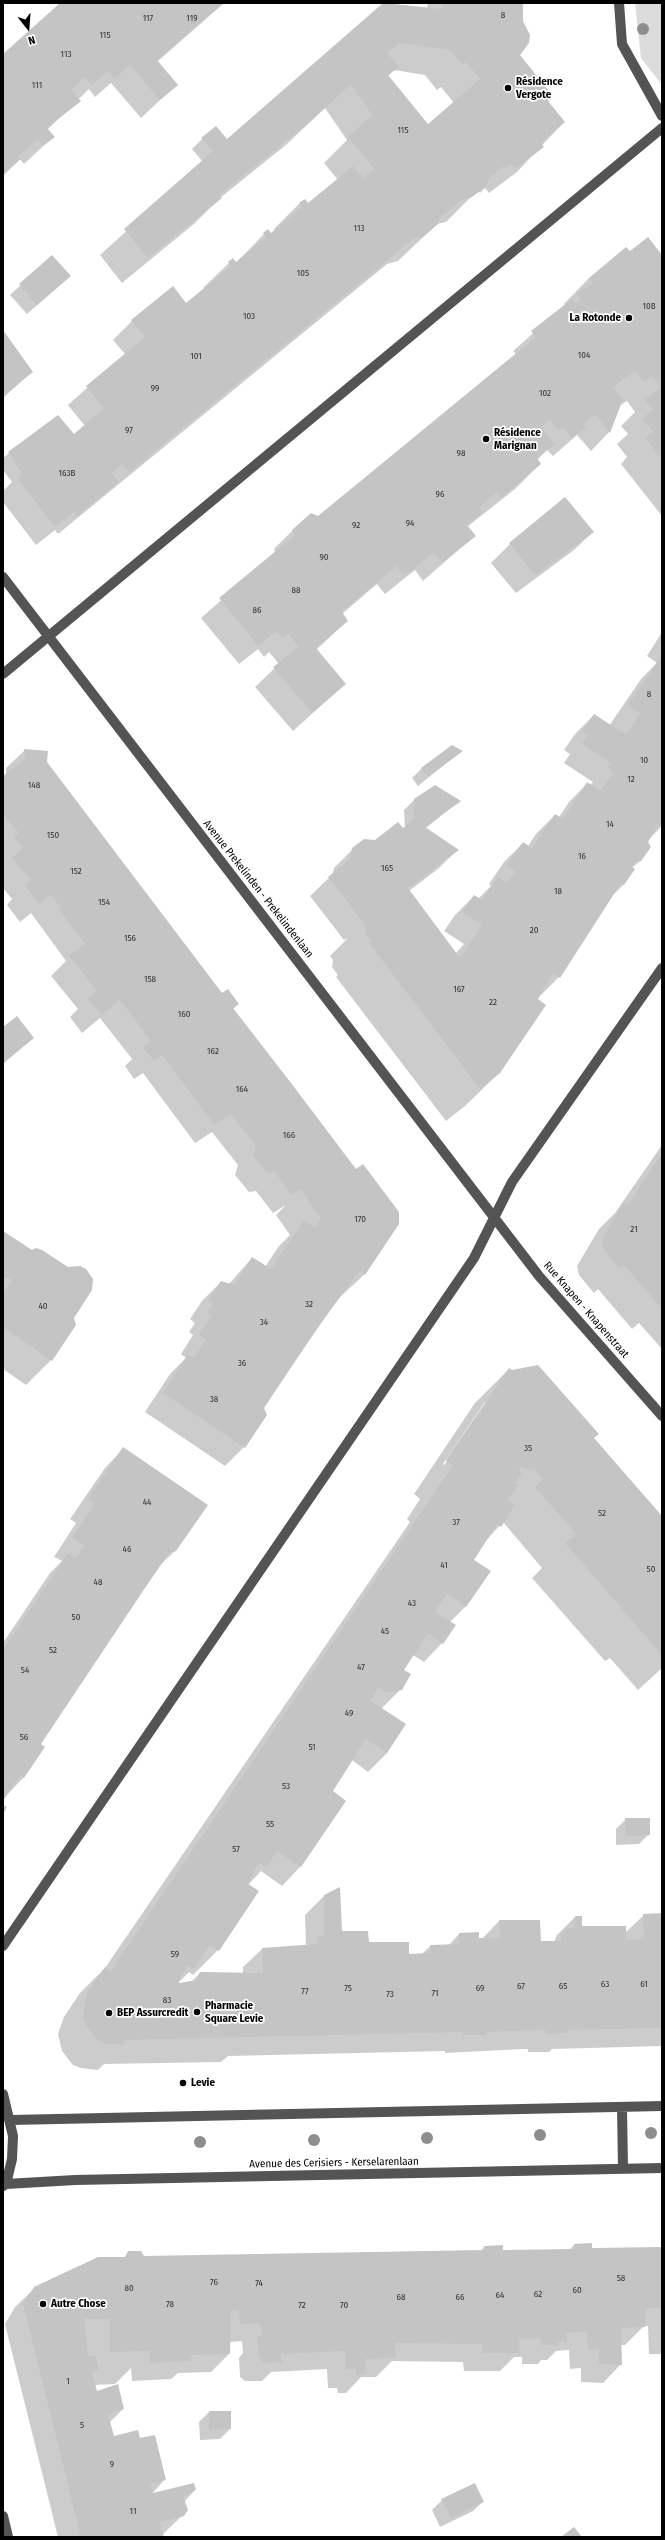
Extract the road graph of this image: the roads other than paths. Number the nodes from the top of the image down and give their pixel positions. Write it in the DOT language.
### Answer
graph roads {
  1 [pos="618,3"];
  2 [pos="662,116"];
  3 [pos="662,128"];
  4 [pos="3,577"];
  5 [pos="49,637"];
  6 [pos="3,674"];
  7 [pos="662,968"];
  8 [pos="495,1217"];
  9 [pos="662,1416"];
  10 [pos="3,1946"];
  11 [pos="3,2094"];
  12 [pos="662,2106"];
  13 [pos="622,2107"];
  14 [pos="11,2120"];
  15 [pos="662,2168"];
  16 [pos="623,2169"];
  17 [pos="4,2185"];
  18 [pos="3,2516"];
  19 [pos="8,2537"];
  1 -- 2 [label="street"];
  3 -- 5 [label="street"];
  4 -- 5 [label="street, Avenue Prekelinden - Prekelindenlaan"];
  5 -- 6 [label="street"];
  5 -- 8 [label="street, Avenue Prekelinden - Prekelindenlaan"];
  7 -- 8 [label="street"];
  8 -- 9 [label="street, Rue Knapen - Knapenstraat"];
  8 -- 10 [label="street"];
  11 -- 14 [label="street"];
  12 -- 13 [label="street"];
  13 -- 14 [label="street"];
  13 -- 16 [label="street"];
  14 -- 17 [label="street"];
  15 -- 16 [label="street, Avenue des Cerisiers - Kerselarenlaan"];
  16 -- 17 [label="street, Avenue des Cerisiers - Kerselarenlaan"];
  18 -- 19 [label="street"];
}
